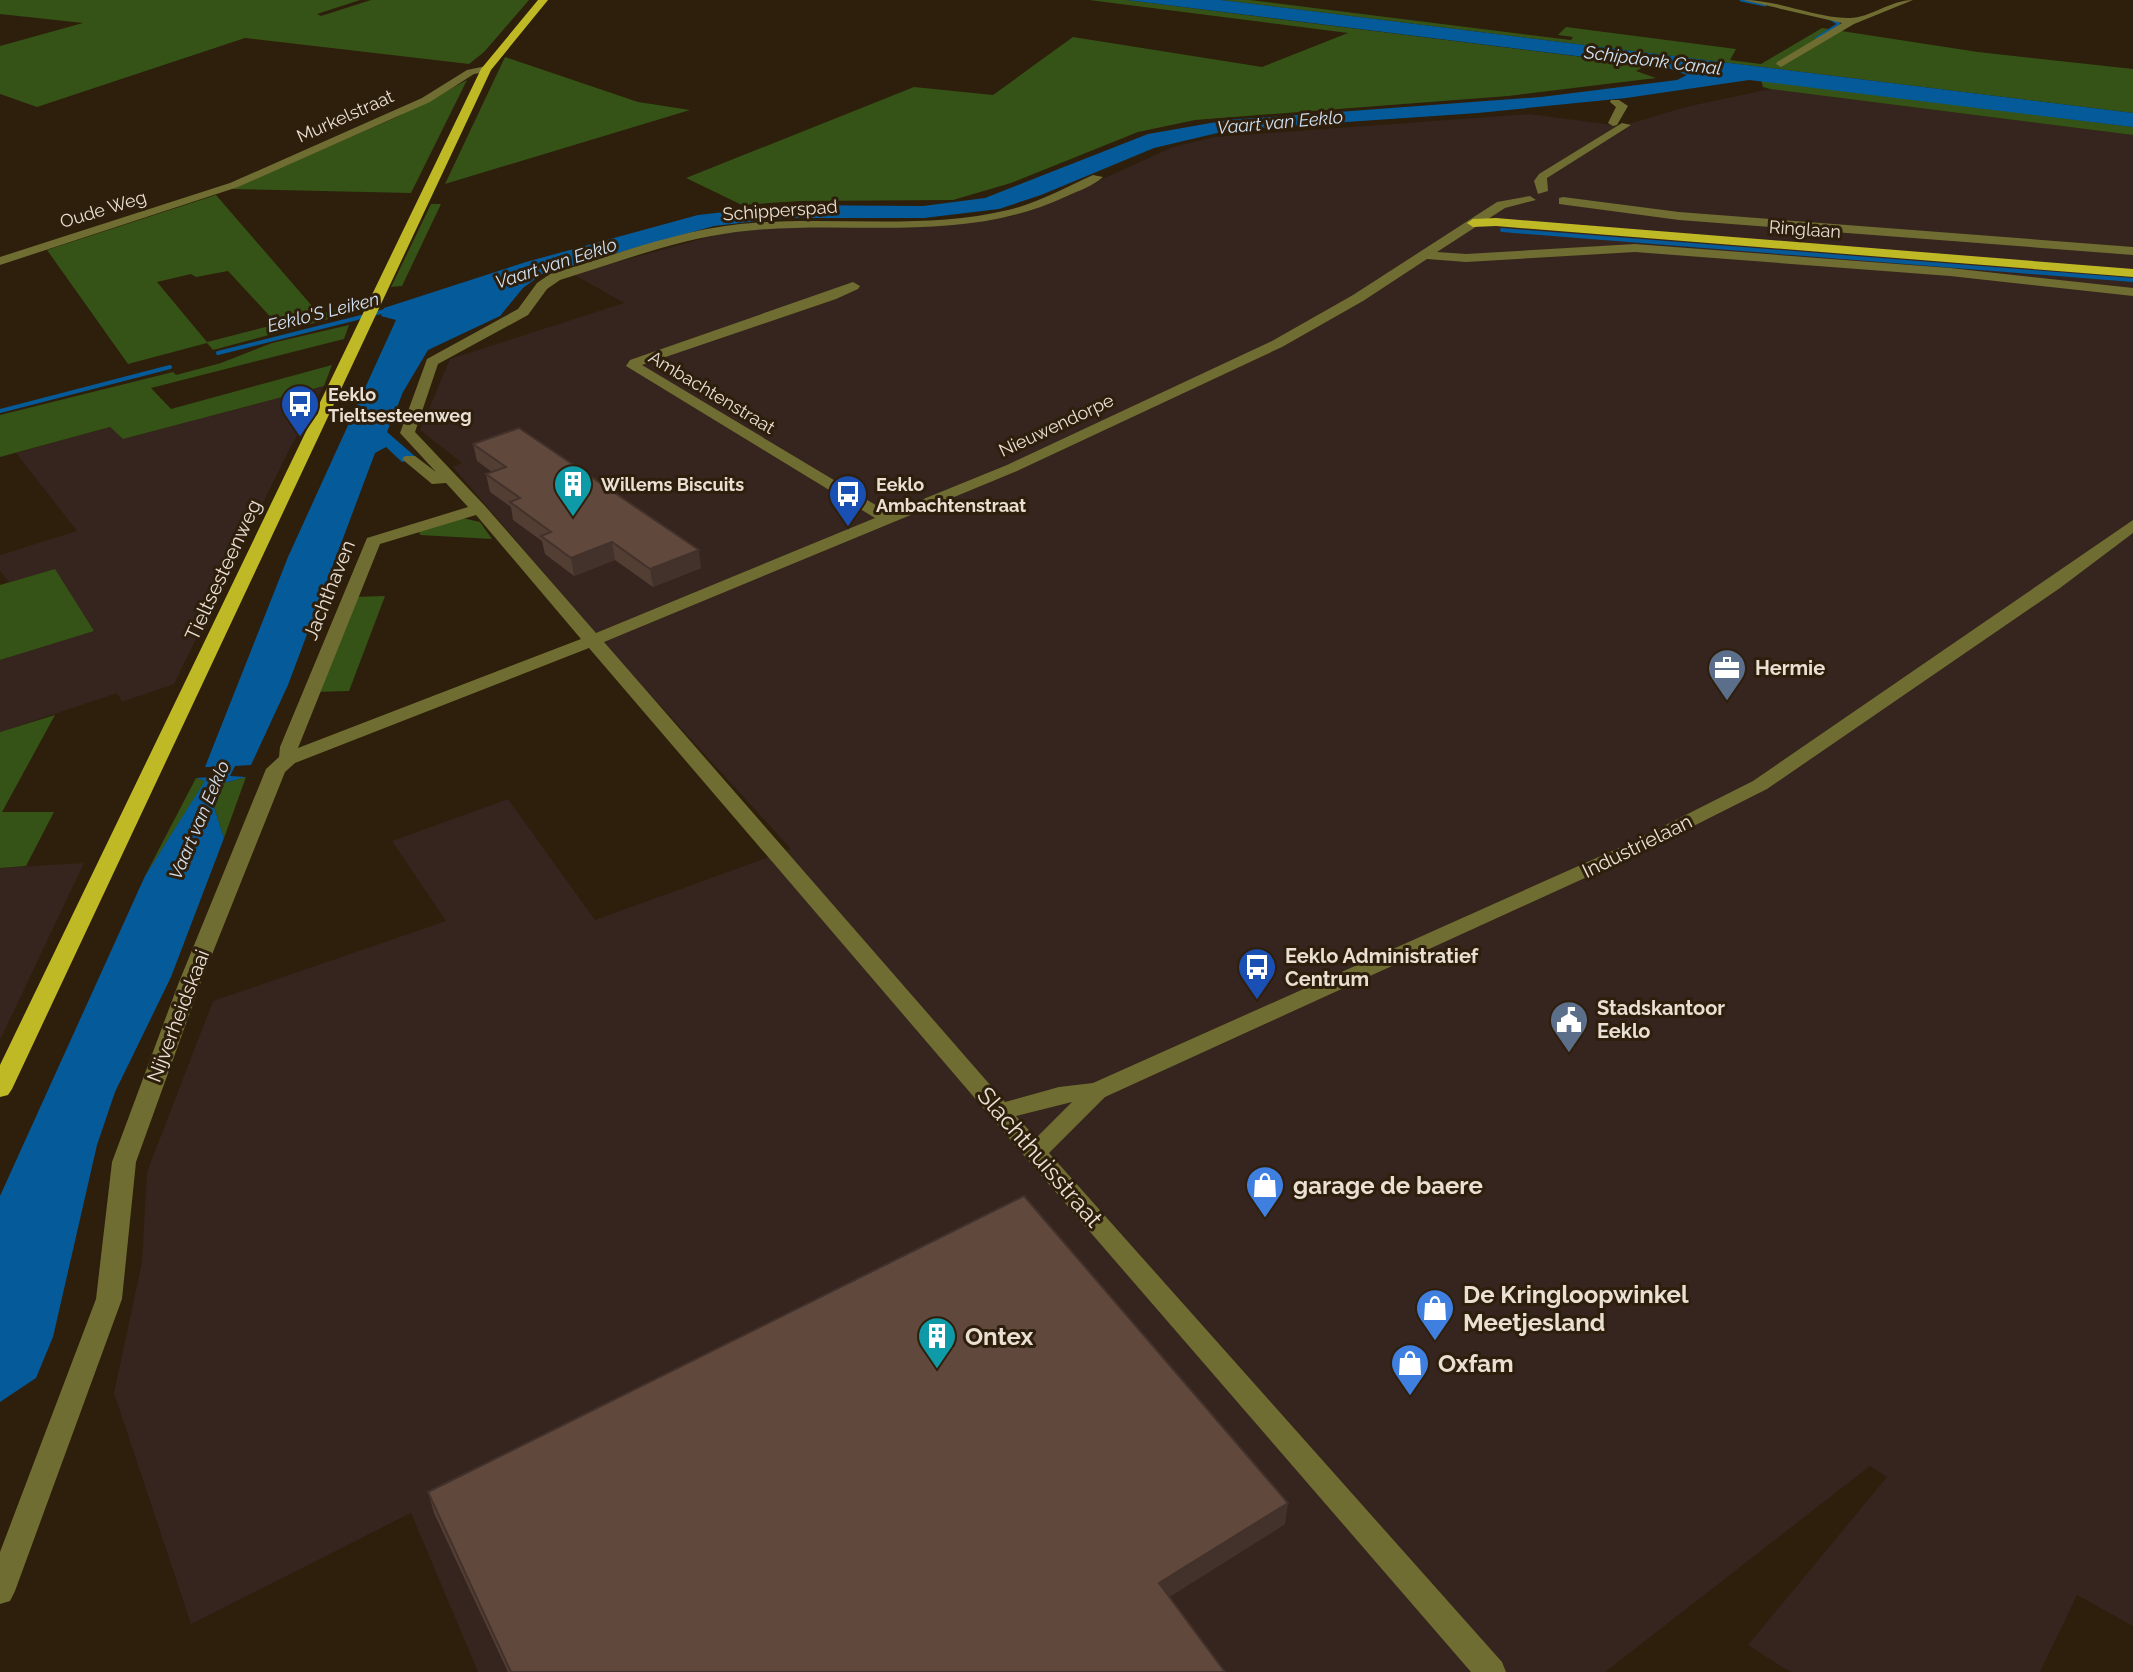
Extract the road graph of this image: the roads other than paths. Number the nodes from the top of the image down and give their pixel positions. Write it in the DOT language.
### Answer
graph roads {
  1 [pos="543,0"];
  2 [pos="1748,0"];
  3 [pos="1908,0"];
  4 [pos="1851,22"];
  5 [pos="1781,64"];
  6 [pos="486,69"];
  7 [pos="1615,102"];
  8 [pos="1097,177"];
  9 [pos="216,192"];
  10 [pos="1551,200"];
  11 [pos="1473,223"];
  12 [pos="2133,251"];
  13 [pos="1426,255"];
  14 [pos="0,261"];
  15 [pos="2133,273"];
  16 [pos="853,286"];
  17 [pos="2133,292"];
  18 [pos="410,459"];
  19 [pos="449,478"];
  20 [pos="479,509"];
  21 [pos="889,520"];
  22 [pos="2133,525"];
  23 [pos="591,641"];
  24 [pos="288,759"];
  25 [pos="0,1089"];
  26 [pos="1097,1091"];
  27 [pos="1000,1112"];
  28 [pos="1035,1153"];
  29 [pos="0,1591"];
  30 [pos="1491,1672"];
  1 -- 6 [label="main road, Tieltsesteenweg"];
  2 -- 4 [label="street"];
  3 -- 4 [label="street"];
  4 -- 5 [label="street"];
  6 -- 9 [label="street, Murkelstraat"];
  6 -- 25 [label="main road, Tieltsesteenweg"];
  7 -- 10 [label="street"];
  8 -- 19 [label="street, Schipperspad"];
  9 -- 14 [label="street, Oude Weg"];
  10 -- 11 [label="street, Nieuwendorpe"];
  10 -- 12 [label="street"];
  11 -- 13 [label="street, Nieuwendorpe"];
  11 -- 15 [label="main road, Ringlaan"];
  13 -- 17 [label="street, Ringlaan"];
  13 -- 21 [label="street, Nieuwendorpe"];
  16 -- 21 [label="street, Ambachtenstraat"];
  18 -- 19 [label="street"];
  19 -- 20 [label="street, Schipperspad"];
  20 -- 23 [label="street, Slachthuisstraat"];
  20 -- 24 [label="street, Jachthaven"];
  21 -- 23 [label="street, Nieuwendorpe"];
  22 -- 26 [label="street, Industrielaan"];
  23 -- 24 [label="street"];
  23 -- 27 [label="street, Slachthuisstraat"];
  24 -- 29 [label="street, Nijverheidskaai"];
  26 -- 27 [label="street, Industrielaan"];
  26 -- 28 [label="street, Industrielaan"];
  27 -- 28 [label="street, Slachthuisstraat"];
  28 -- 30 [label="street, Slachthuisstraat"];
}
